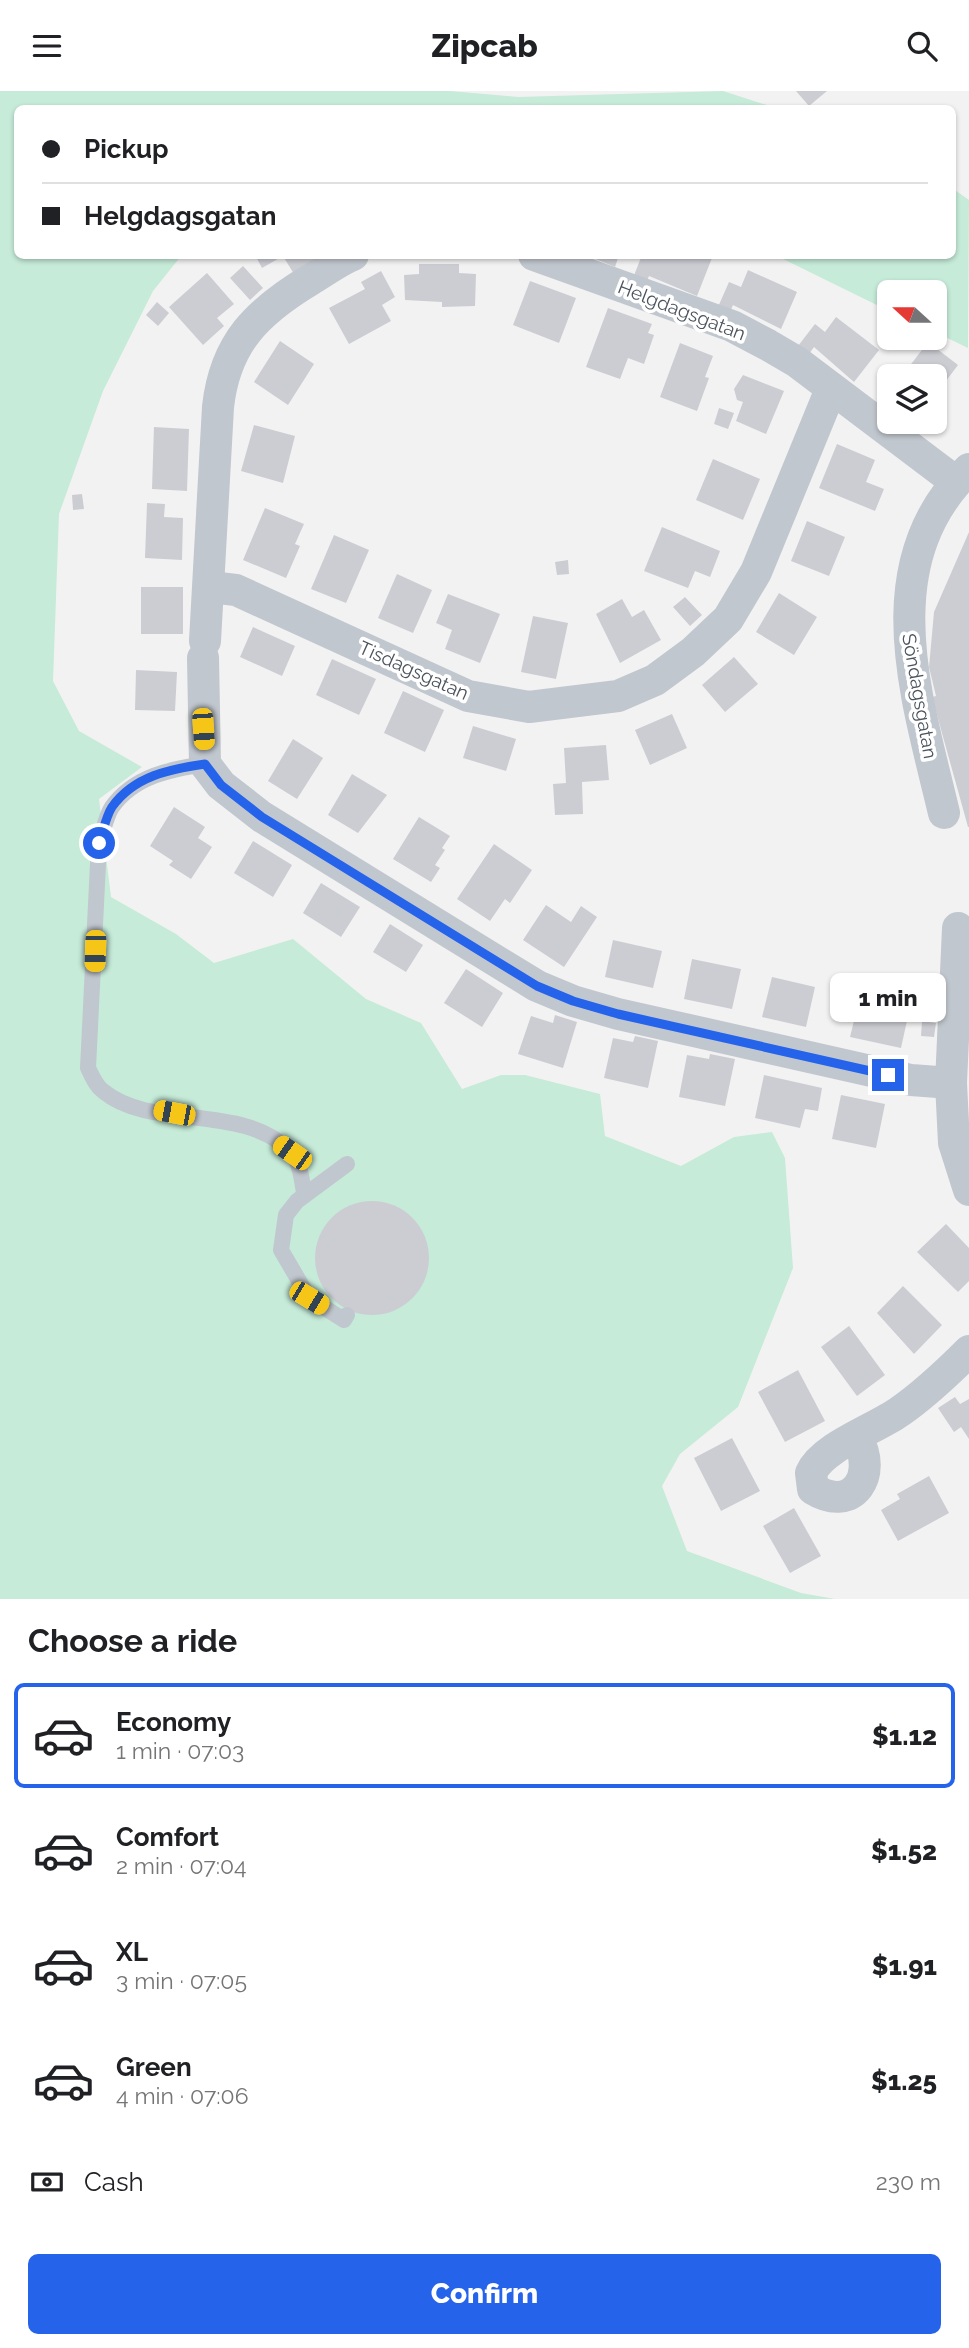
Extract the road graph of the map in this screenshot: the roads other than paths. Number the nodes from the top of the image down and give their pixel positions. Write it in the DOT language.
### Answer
graph roads {
  1 [pos="347,259"];
  2 [pos="545,259"];
  3 [pos="831,389"];
  4 [pos="962,475"];
  5 [pos="210,587"];
  6 [pos="205,764"];
  7 [pos="944,813"];
  8 [pos="958,928"];
  9 [pos="951,1083"];
  10 [pos="347,1164"];
  11 [pos="969,1190"];
  12 [pos="304,1193"];
  13 [pos="348,1315"];
  14 [pos="969,1351"];
  15 [pos="857,1438"];
  1 -- 5 [label="street"];
  2 -- 3 [label="street, Helgdagsgatan"];
  3 -- 4 [label="street, Helgdagsgatan"];
  3 -- 5 [label="street, Tisdagsgatan"];
  4 -- 7 [label="street, Söndagsgatan"];
  5 -- 6 [label="street"];
  6 -- 9 [label="street"];
  6 -- 12 [label="lane"];
  8 -- 9 [label="street"];
  9 -- 11 [label="street"];
  10 -- 12 [label="lane"];
  12 -- 13 [label="lane"];
  14 -- 15 [label="street"];
}
